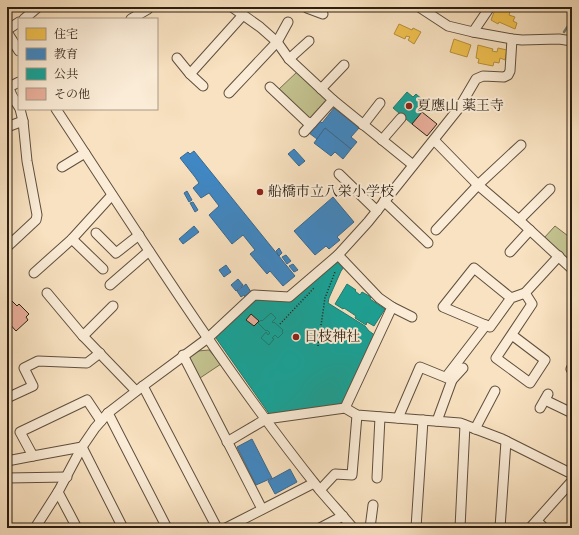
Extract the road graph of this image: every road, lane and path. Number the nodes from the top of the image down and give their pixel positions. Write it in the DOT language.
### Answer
graph roads {
  1 [pos="38,7"];
  2 [pos="150,7"];
  3 [pos="232,7"];
  4 [pos="419,7"];
  5 [pos="490,7"];
  6 [pos="312,8"];
  7 [pos="323,14"];
  8 [pos="244,15"];
  9 [pos="25,18"];
  10 [pos="133,18"];
  11 [pos="288,22"];
  12 [pos="18,23"];
  13 [pos="7,31"];
  14 [pos="473,32"];
  15 [pos="512,39"];
  16 [pos="309,41"];
  17 [pos="277,42"];
  18 [pos="572,42"];
  19 [pos="18,49"];
  20 [pos="177,58"];
  21 [pos="289,59"];
  22 [pos="344,65"];
  23 [pos="190,74"];
  24 [pos="18,82"];
  25 [pos="204,86"];
  26 [pos="270,87"];
  27 [pos="321,89"];
  28 [pos="230,94"];
  29 [pos="333,100"];
  30 [pos="380,103"];
  31 [pos="18,105"];
  32 [pos="20,110"];
  33 [pos="57,110"];
  34 [pos="401,118"];
  35 [pos="23,121"];
  36 [pos="312,123"];
  37 [pos="362,125"];
  38 [pos="7,127"];
  39 [pos="304,132"];
  40 [pos="382,140"];
  41 [pos="434,140"];
  42 [pos="521,145"];
  43 [pos="85,153"];
  44 [pos="413,165"];
  45 [pos="62,167"];
  46 [pos="339,174"];
  47 [pos="478,185"];
  48 [pos="550,189"];
  49 [pos="112,195"];
  50 [pos="384,201"];
  51 [pos="377,211"];
  52 [pos="519,220"];
  53 [pos="436,230"];
  54 [pos="530,230"];
  55 [pos="96,233"];
  56 [pos="139,235"];
  57 [pos="72,239"];
  58 [pos="8,243"];
  59 [pos="428,243"];
  60 [pos="149,251"];
  61 [pos="510,252"];
  62 [pos="338,255"];
  63 [pos="558,256"];
  64 [pos="329,262"];
  65 [pos="103,269"];
  66 [pos="572,269"];
  67 [pos="34,273"];
  68 [pos="110,285"];
  69 [pos="317,285"];
  70 [pos="47,293"];
  71 [pos="525,293"];
  72 [pos="511,298"];
  73 [pos="112,306"];
  74 [pos="392,307"];
  75 [pos="412,317"];
  76 [pos="280,324"];
  77 [pos="486,326"];
  78 [pos="512,335"];
  79 [pos="83,336"];
  80 [pos="208,338"];
  81 [pos="318,346"];
  82 [pos="100,353"];
  83 [pos="183,356"];
  84 [pos="463,368"];
  85 [pos="449,379"];
  86 [pos="139,388"];
  87 [pos="495,390"];
  88 [pos="7,398"];
  89 [pos="544,401"];
  90 [pos="345,408"];
  91 [pos="108,413"];
  92 [pos="572,413"];
  93 [pos="357,415"];
  94 [pos="380,417"];
  95 [pos="398,418"];
  96 [pos="266,419"];
  97 [pos="423,420"];
  98 [pos="101,421"];
  99 [pos="437,421"];
  100 [pos="465,425"];
  101 [pos="475,429"];
  102 [pos="506,440"];
  103 [pos="227,442"];
  104 [pos="82,447"];
  105 [pos="33,456"];
  106 [pos="7,461"];
  107 [pos="572,474"];
  108 [pos="67,477"];
  109 [pos="7,478"];
  110 [pos="377,478"];
  111 [pos="572,481"];
  112 [pos="317,486"];
  113 [pos="58,492"];
  114 [pos="373,505"];
  115 [pos="262,509"];
  116 [pos="343,516"];
  117 [pos="537,521"];
  118 [pos="34,528"];
  119 [pos="77,528"];
  120 [pos="123,528"];
  121 [pos="167,528"];
  122 [pos="217,528"];
  123 [pos="226,528"];
  124 [pos="320,528"];
  125 [pos="353,528"];
  126 [pos="370,528"];
  127 [pos="416,528"];
  128 [pos="460,528"];
  129 [pos="500,528"];
  130 [pos="530,528"];
  131 [pos="544,528"];
  1 -- 9 [label="street"];
  2 -- 10 [label="street"];
  3 -- 8 [label="street"];
  4 -- 14 [label="street"];
  5 -- 14 [label="street"];
  6 -- 7 [label="street"];
  8 -- 17 [label="street"];
  8 -- 23 [label="street"];
  11 -- 17 [label="street"];
  12 -- 13 [label="street"];
  13 -- 19 [label="street"];
  14 -- 15 [label="street"];
  15 -- 18 [label="street"];
  15 -- 41 [label="street"];
  16 -- 21 [label="street"];
  17 -- 21 [label="street"];
  17 -- 28 [label="street"];
  20 -- 23 [label="street"];
  21 -- 27 [label="street"];
  22 -- 27 [label="street"];
  23 -- 25 [label="street"];
  24 -- 31 [label="street"];
  26 -- 36 [label="street"];
  27 -- 29 [label="street"];
  29 -- 36 [label="street"];
  29 -- 37 [label="street"];
  30 -- 37 [label="street"];
  32 -- 35 [label="street"];
  33 -- 43 [label="street"];
  34 -- 40 [label="street"];
  35 -- 38 [label="street"];
  35 -- 58 [label="street"];
  36 -- 39 [label="street"];
  37 -- 40 [label="street"];
  40 -- 44 [label="street"];
  41 -- 44 [label="street"];
  41 -- 47 [label="street"];
  42 -- 47 [label="street"];
  43 -- 45 [label="street"];
  43 -- 49 [label="street"];
  44 -- 50 [label="street"];
  46 -- 51 [label="street"];
  47 -- 52 [label="street"];
  47 -- 53 [label="street"];
  48 -- 52 [label="street"];
  49 -- 56 [label="street"];
  49 -- 57 [label="street"];
  50 -- 51 [label="street"];
  50 -- 59 [label="street"];
  51 -- 62 [label="street"];
  52 -- 54 [label="street"];
  54 -- 61 [label="street"];
  54 -- 63 [label="street"];
  55 -- 56 [label="street"];
  56 -- 60 [label="street"];
  57 -- 65 [label="street"];
  57 -- 67 [label="street"];
  60 -- 68 [label="street"];
  60 -- 80 [label="street"];
  62 -- 64 [label="street"];
  62 -- 74 [label="street"];
  63 -- 66 [label="street"];
  63 -- 71 [label="street"];
  64 -- 80 [label="street"];
  64 -- 81 [label="path"];
  69 -- 76 [label="path"];
  70 -- 79 [label="street"];
  71 -- 72 [label="street"];
  71 -- 78 [label="street"];
  72 -- 77 [label="street"];
  72 -- 77 [label="street"];
  73 -- 79 [label="street"];
  74 -- 75 [label="street"];
  74 -- 90 [label="street"];
  77 -- 85 [label="street"];
  78 -- 78 [label="street"];
  79 -- 82 [label="street"];
  80 -- 83 [label="street"];
  80 -- 96 [label="street"];
  82 -- 86 [label="street"];
  82 -- 88 [label="street"];
  83 -- 86 [label="street"];
  83 -- 103 [label="street"];
  84 -- 85 [label="street"];
  85 -- 95 [label="street"];
  85 -- 99 [label="street"];
  86 -- 91 [label="street"];
  86 -- 122 [label="street"];
  87 -- 101 [label="street"];
  89 -- 92 [label="street"];
  90 -- 93 [label="street"];
  90 -- 96 [label="street"];
  91 -- 98 [label="street"];
  91 -- 121 [label="street"];
  93 -- 94 [label="street"];
  93 -- 112 [label="street"];
  94 -- 95 [label="street"];
  94 -- 110 [label="street"];
  95 -- 97 [label="street"];
  96 -- 103 [label="street"];
  96 -- 112 [label="street"];
  97 -- 99 [label="street"];
  97 -- 127 [label="street"];
  98 -- 104 [label="street"];
  98 -- 105 [label="street"];
  99 -- 100 [label="street"];
  100 -- 101 [label="street"];
  100 -- 128 [label="street"];
  101 -- 102 [label="street"];
  102 -- 107 [label="street"];
  102 -- 129 [label="street"];
  103 -- 115 [label="street"];
  104 -- 105 [label="street"];
  104 -- 108 [label="street"];
  104 -- 120 [label="street"];
  105 -- 106 [label="street"];
  108 -- 109 [label="street"];
  108 -- 113 [label="street"];
  111 -- 117 [label="street"];
  112 -- 115 [label="street"];
  112 -- 116 [label="street"];
  113 -- 118 [label="street"];
  113 -- 119 [label="street"];
  114 -- 126 [label="street"];
  115 -- 123 [label="street"];
  116 -- 124 [label="street"];
  116 -- 125 [label="street"];
  117 -- 130 [label="street"];
  117 -- 131 [label="street"];
}
